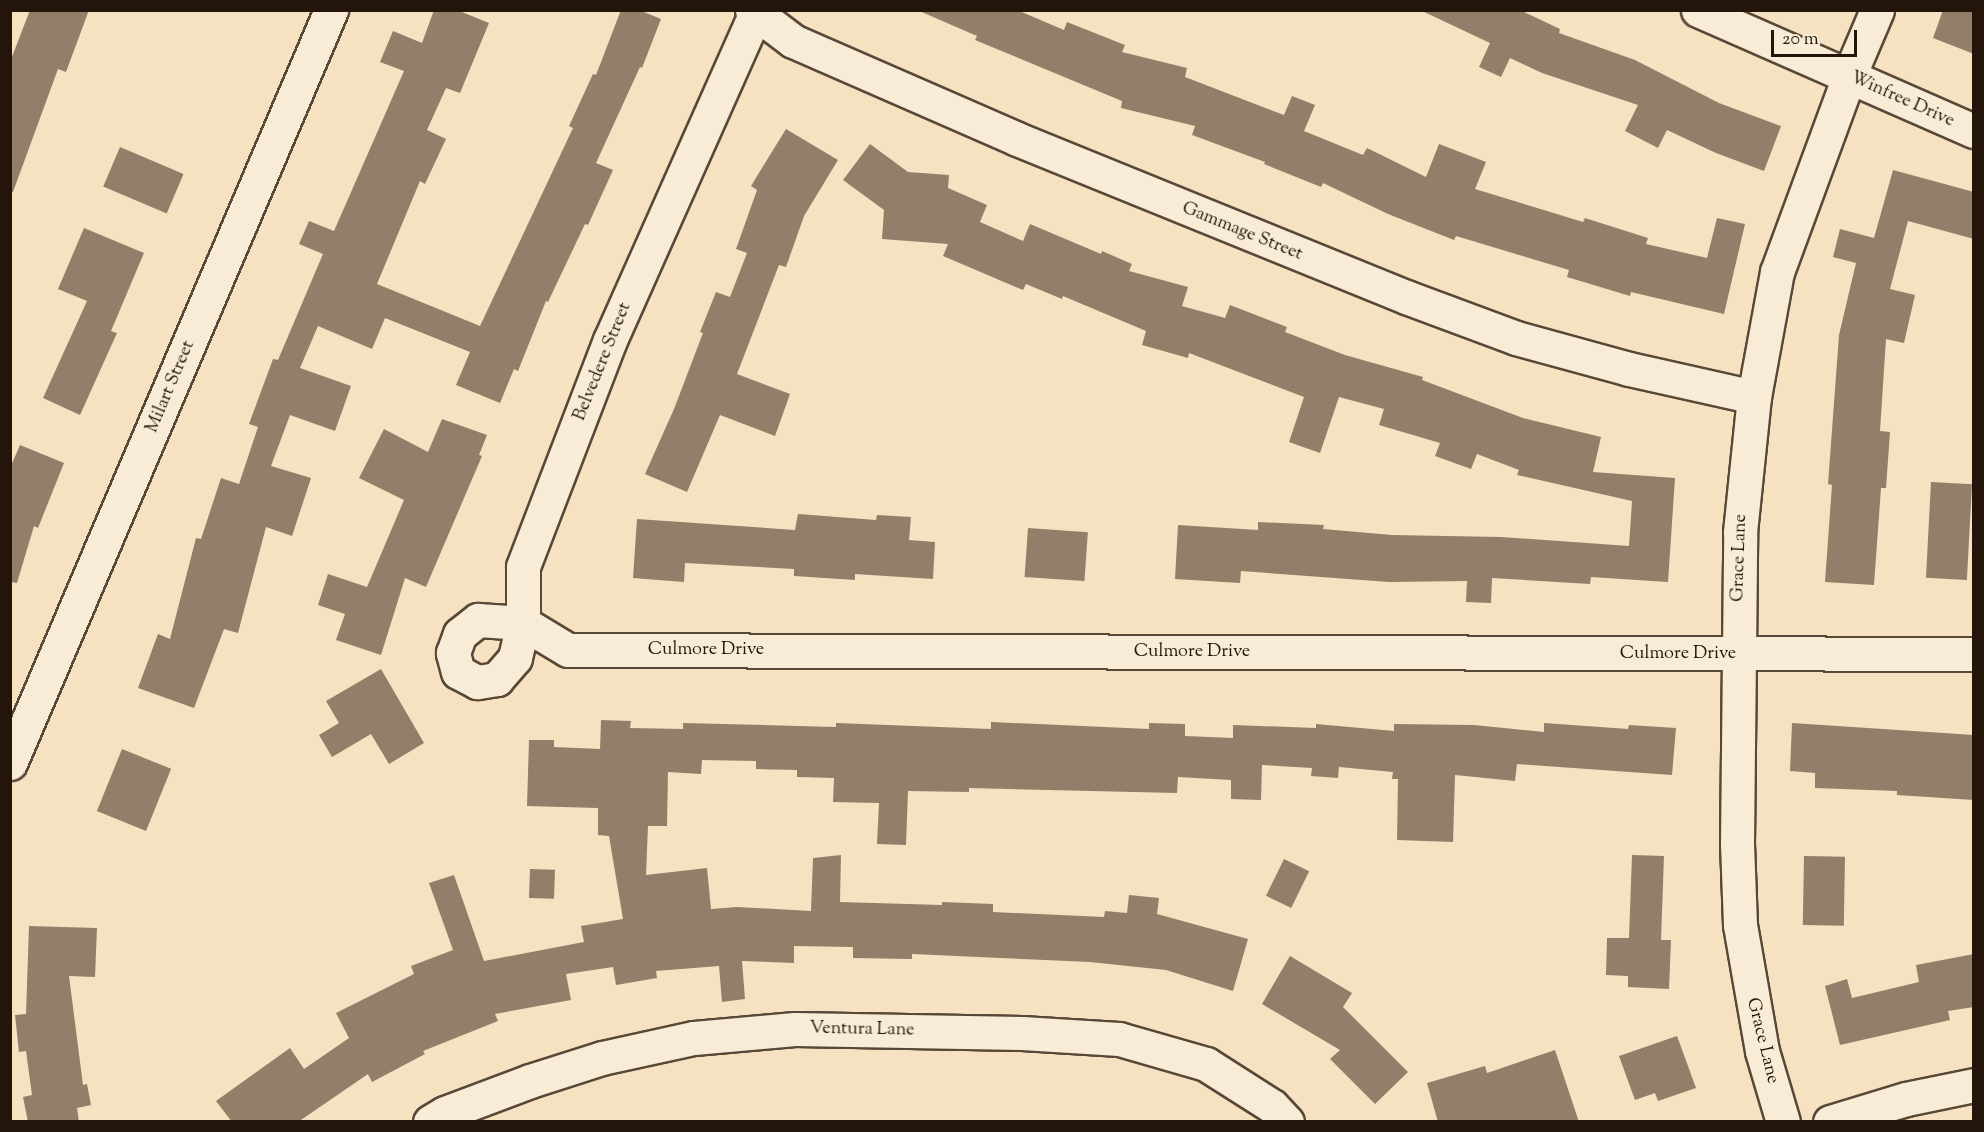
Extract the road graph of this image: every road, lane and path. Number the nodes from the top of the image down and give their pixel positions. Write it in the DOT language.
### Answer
graph roads {
  1 [pos="331,10"];
  2 [pos="1698,10"];
  3 [pos="1878,10"];
  4 [pos="755,11"];
  5 [pos="1849,76"];
  6 [pos="1974,131"];
  7 [pos="1754,397"];
  8 [pos="523,623"];
  9 [pos="1738,654"];
  10 [pos="1974,654"];
  11 [pos="10,763"];
  12 [pos="1974,1085"];
  13 [pos="430,1122"];
  14 [pos="1287,1122"];
  15 [pos="1783,1122"];
  16 [pos="1830,1122"];
  1 -- 11 [label="street, Milart Street"];
  2 -- 5 [label="street, Winfree Drive"];
  3 -- 5 [label="street, Grace Lane"];
  4 -- 7 [label="street, Gammage Street"];
  4 -- 8 [label="street, Belvedere Street"];
  5 -- 6 [label="street, Winfree Drive"];
  5 -- 7 [label="street, Grace Lane"];
  7 -- 9 [label="street, Grace Lane"];
  8 -- 8 [label="street"];
  8 -- 9 [label="street, Culmore Drive"];
  9 -- 10 [label="street, Culmore Drive"];
  9 -- 15 [label="street, Grace Lane"];
  12 -- 16 [label="street"];
  13 -- 14 [label="street, Ventura Lane"];
}
